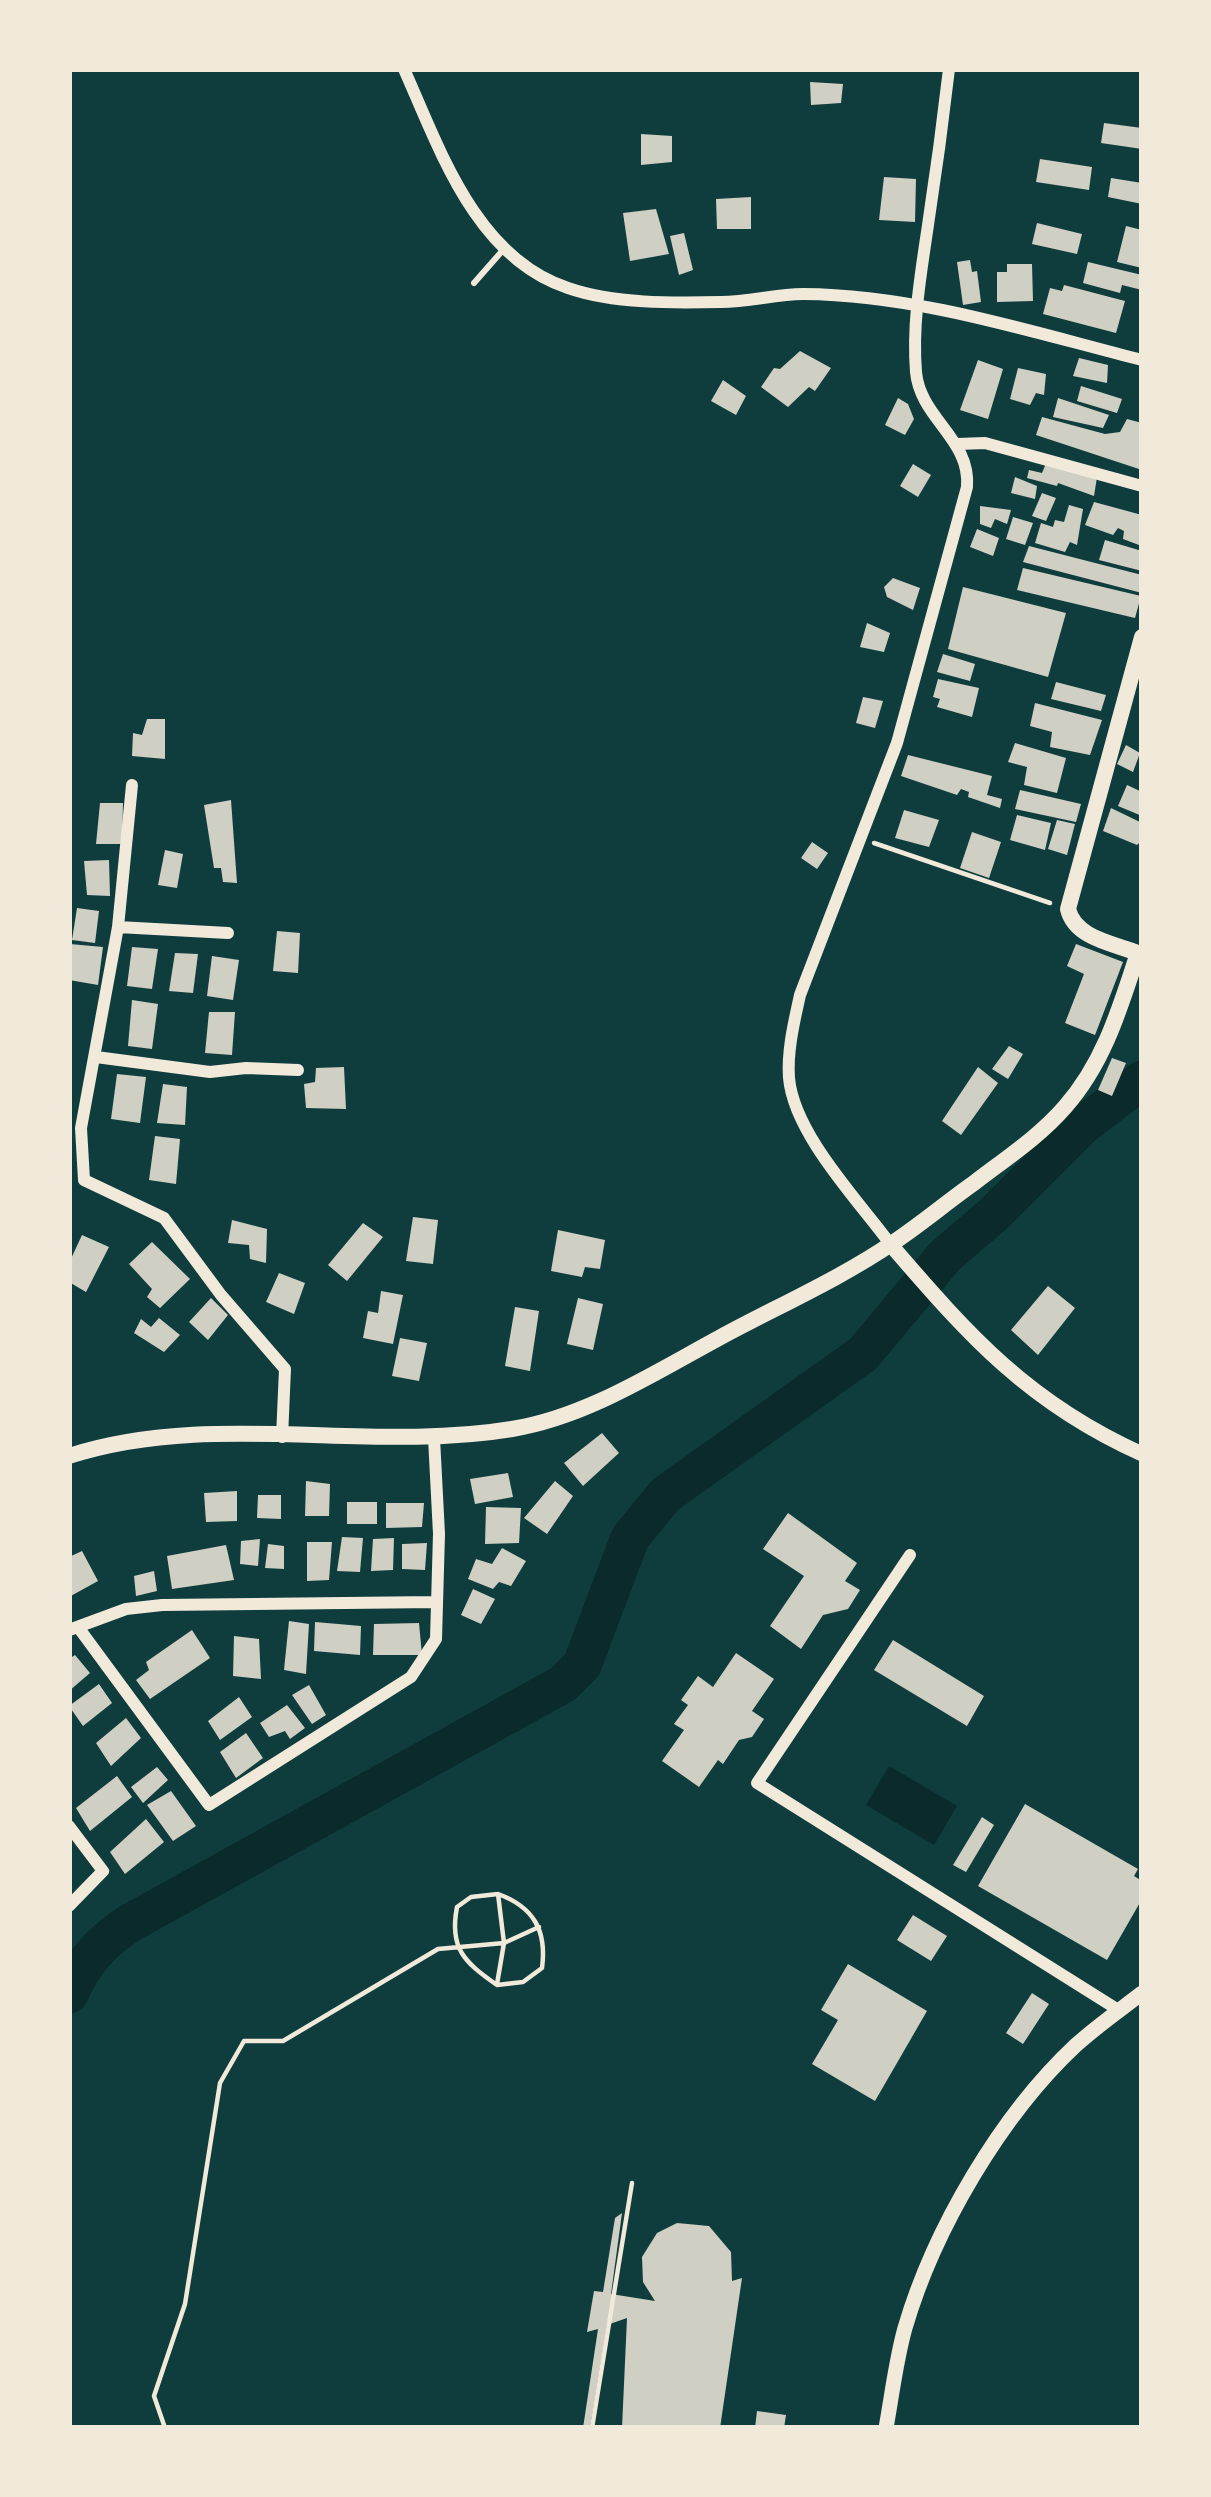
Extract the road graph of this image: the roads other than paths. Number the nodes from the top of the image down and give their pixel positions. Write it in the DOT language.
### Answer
graph roads {
  1 [pos="404,69"];
  2 [pos="949,69"];
  3 [pos="503,250"];
  4 [pos="473,283"];
  5 [pos="916,304"];
  6 [pos="1142,360"];
  7 [pos="957,444"];
  8 [pos="1142,486"];
  9 [pos="1142,639"];
  10 [pos="132,785"];
  11 [pos="118,927"];
  12 [pos="228,933"];
  13 [pos="1140,953"];
  14 [pos="96,1057"];
  15 [pos="298,1070"];
  16 [pos="76,1180"];
  17 [pos="891,1244"];
  18 [pos="282,1437"];
  19 [pos="434,1438"];
  20 [pos="1142,1454"];
  21 [pos="69,1456"];
  22 [pos="910,1556"];
  23 [pos="436,1602"];
  24 [pos="73,1629"];
  25 [pos="69,1826"];
  26 [pos="69,1906"];
  27 [pos="1142,1993"];
  28 [pos="1120,2011"];
  29 [pos="886,2428"];
  1 -- 3 [label="street"];
  2 -- 5 [label="street"];
  3 -- 4 [label="lane"];
  3 -- 5 [label="street"];
  5 -- 6 [label="street"];
  5 -- 7 [label="street"];
  7 -- 8 [label="street"];
  7 -- 17 [label="street"];
  9 -- 13 [label="main road"];
  10 -- 11 [label="street"];
  11 -- 12 [label="street"];
  11 -- 14 [label="street"];
  13 -- 17 [label="main road"];
  14 -- 15 [label="street"];
  14 -- 16 [label="street"];
  16 -- 18 [label="street"];
  17 -- 19 [label="main road"];
  17 -- 20 [label="street"];
  18 -- 19 [label="main road"];
  18 -- 21 [label="main road"];
  19 -- 23 [label="street"];
  22 -- 28 [label="street"];
  23 -- 24 [label="street"];
  23 -- 24 [label="street"];
  25 -- 26 [label="street"];
  27 -- 28 [label="street"];
  28 -- 29 [label="street"];
}
